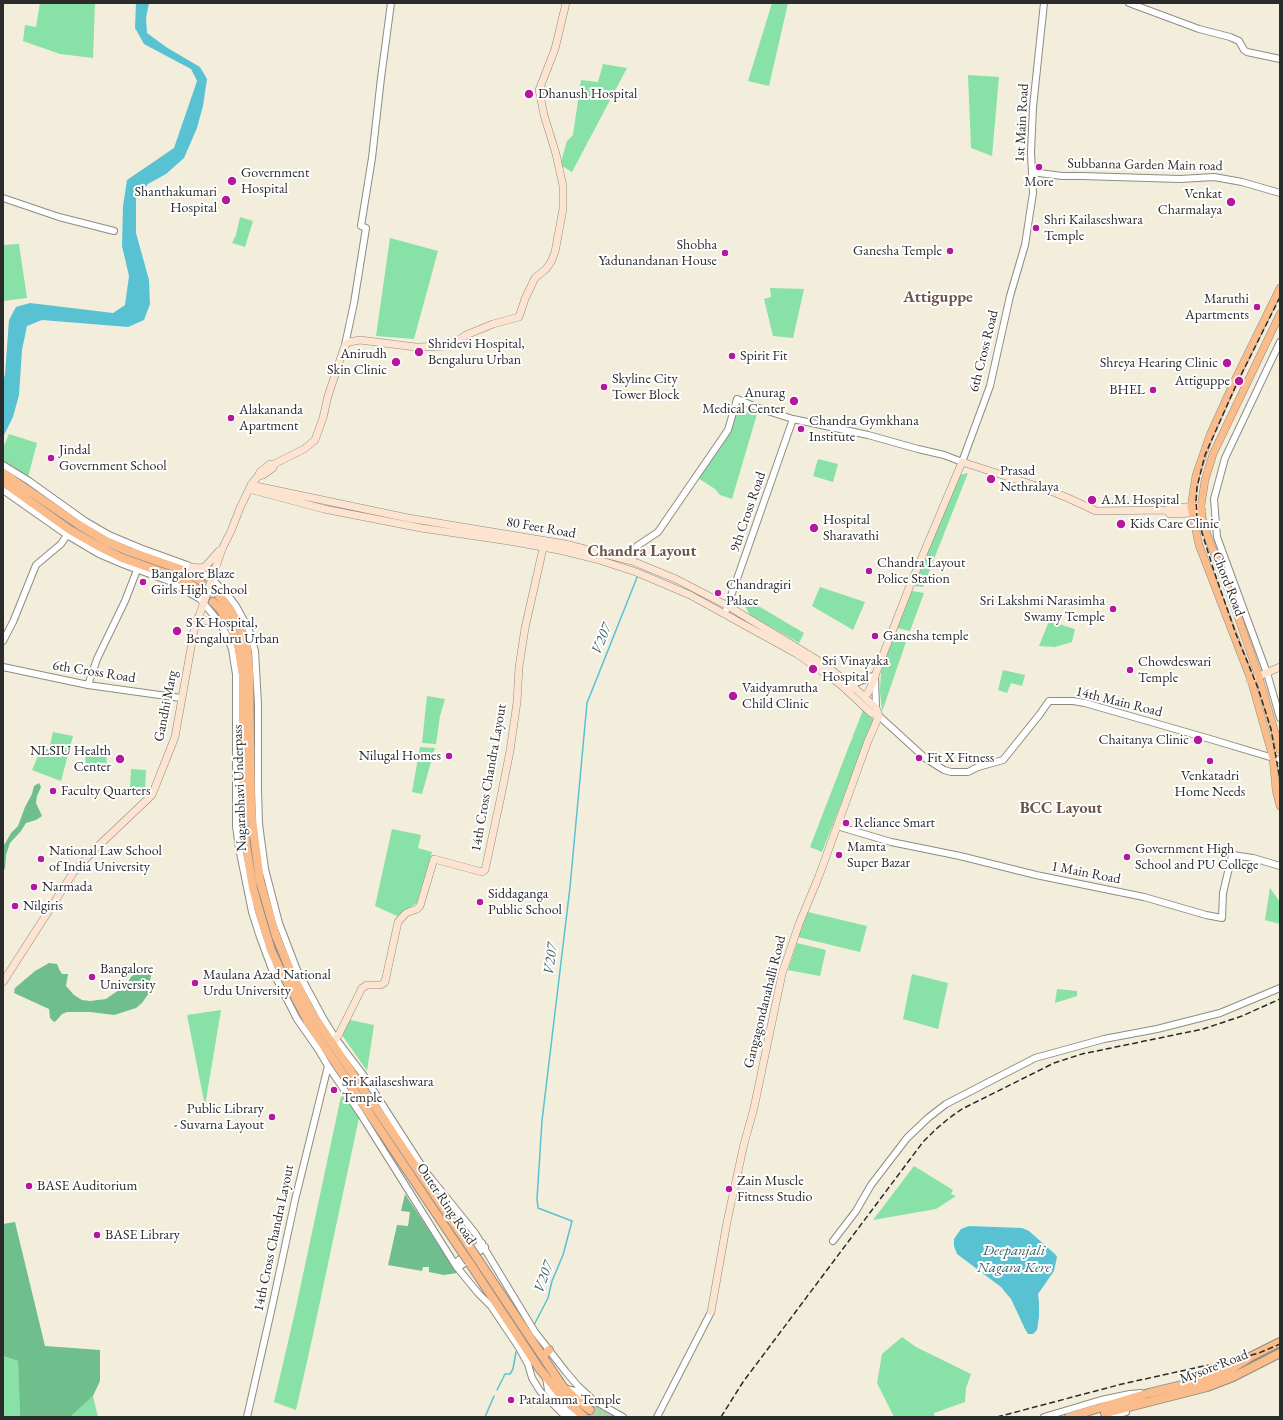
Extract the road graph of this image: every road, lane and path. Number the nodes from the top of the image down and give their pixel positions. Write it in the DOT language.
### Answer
graph roads {
  1 [pos="391,3"];
  2 [pos="566,3"];
  3 [pos="1044,3"];
  4 [pos="1129,3"];
  5 [pos="1280,59"];
  6 [pos="1032,172"];
  7 [pos="1280,193"];
  8 [pos="3,198"];
  9 [pos="114,231"];
  10 [pos="1025,245"];
  11 [pos="1280,288"];
  12 [pos="1280,314"];
  13 [pos="1280,342"];
  14 [pos="344,345"];
  15 [pos="793,419"];
  16 [pos="962,462"];
  17 [pos="274,464"];
  18 [pos="3,465"];
  19 [pos="267,472"];
  20 [pos="3,474"];
  21 [pos="258,476"];
  22 [pos="3,482"];
  23 [pos="250,487"];
  24 [pos="270,489"];
  25 [pos="3,490"];
  26 [pos="57,505"];
  27 [pos="1201,508"];
  28 [pos="1192,510"];
  29 [pos="69,532"];
  30 [pos="544,544"];
  31 [pos="222,549"];
  32 [pos="214,558"];
  33 [pos="632,561"];
  34 [pos="192,567"];
  35 [pos="137,570"];
  36 [pos="204,581"];
  37 [pos="202,601"];
  38 [pos="728,606"];
  39 [pos="725,613"];
  40 [pos="197,619"];
  41 [pos="220,623"];
  42 [pos="3,641"];
  43 [pos="3,667"];
  44 [pos="1280,667"];
  45 [pos="1267,673"];
  46 [pos="875,675"];
  47 [pos="1259,676"];
  48 [pos="1250,680"];
  49 [pos="851,685"];
  50 [pos="88,686"];
  51 [pos="181,698"];
  52 [pos="863,699"];
  53 [pos="876,708"];
  54 [pos="879,716"];
  55 [pos="1280,718"];
  56 [pos="1280,750"];
  57 [pos="1277,759"];
  58 [pos="1280,806"];
  59 [pos="837,826"];
  60 [pos="1280,866"];
  61 [pos="3,982"];
  62 [pos="1280,988"];
  63 [pos="334,1041"];
  64 [pos="321,1047"];
  65 [pos="328,1066"];
  66 [pos="833,1241"];
  67 [pos="483,1245"];
  68 [pos="466,1249"];
  69 [pos="473,1260"];
  70 [pos="456,1266"];
  71 [pos="711,1312"];
  72 [pos="1280,1342"];
  73 [pos="549,1350"];
  74 [pos="1280,1354"];
  75 [pos="543,1356"];
  76 [pos="531,1362"];
  77 [pos="546,1377"];
  78 [pos="1149,1393"];
  79 [pos="1155,1400"];
  80 [pos="591,1407"];
  81 [pos="247,1417"];
  82 [pos="566,1417"];
  83 [pos="575,1417"];
  84 [pos="584,1417"];
  85 [pos="622,1417"];
  86 [pos="657,1417"];
  87 [pos="1044,1417"];
  88 [pos="1070,1417"];
  89 [pos="1089,1417"];
  90 [pos="1106,1417"];
  1 -- 14 [label="street"];
  2 -- 14 [label="main road"];
  3 -- 6 [label="street, 1st Main Road"];
  4 -- 5 [label="street"];
  6 -- 7 [label="street, Subbanna Garden Main road"];
  6 -- 10 [label="street, 1st Main Road"];
  8 -- 9 [label="street"];
  10 -- 16 [label="street, 6th Cross Road"];
  11 -- 28 [label="main road, Chord Road"];
  12 -- 27 [label="main road, Chord Road"];
  13 -- 45 [label="street"];
  14 -- 17 [label="main road"];
  15 -- 16 [label="street"];
  15 -- 33 [label="street"];
  15 -- 38 [label="street, 9th Cross Road"];
  16 -- 28 [label="main road"];
  16 -- 46 [label="main road"];
  17 -- 19 [label="main road"];
  17 -- 21 [label="main road"];
  18 -- 26 [label="street"];
  19 -- 21 [label="main road"];
  19 -- 24 [label="main road"];
  20 -- 26 [label="highway"];
  21 -- 23 [label="main road"];
  22 -- 29 [label="highway"];
  23 -- 24 [label="main road, 80 Feet Road"];
  23 -- 30 [label="main road, 80 Feet Road"];
  23 -- 31 [label="main road"];
  24 -- 30 [label="main road, 80 Feet Road"];
  25 -- 29 [label="street"];
  26 -- 34 [label="street"];
  26 -- 36 [label="highway"];
  27 -- 28 [label="main road"];
  27 -- 47 [label="main road, Chord Road"];
  28 -- 48 [label="main road, Chord Road"];
  29 -- 35 [label="street"];
  29 -- 36 [label="highway"];
  29 -- 42 [label="street"];
  30 -- 33 [label="main road, 80 Feet Road"];
  30 -- 39 [label="main road, 80 Feet Road"];
  30 -- 63 [label="main road, 14th Cross Chandra Layout"];
  31 -- 32 [label="main road"];
  31 -- 36 [label="main road"];
  32 -- 34 [label="main road"];
  32 -- 36 [label="main road"];
  33 -- 38 [label="main road, 80 Feet Road"];
  34 -- 36 [label="street"];
  35 -- 37 [label="street"];
  35 -- 50 [label="street"];
  36 -- 37 [label="main road"];
  36 -- 37 [label="main road, Gandhi Marg"];
  36 -- 63 [label="street"];
  37 -- 40 [label="main road, Gandhi Marg"];
  37 -- 41 [label="street"];
  38 -- 39 [label="street, 9th Cross Road"];
  38 -- 49 [label="main road, 80 Feet Road"];
  39 -- 52 [label="main road, 80 Feet Road"];
  40 -- 41 [label="main road"];
  40 -- 51 [label="main road, Gandhi Marg"];
  41 -- 64 [label="street"];
  43 -- 50 [label="street, 6th Cross Road"];
  44 -- 45 [label="main road"];
  45 -- 47 [label="main road"];
  45 -- 55 [label="street"];
  46 -- 49 [label="street"];
  46 -- 52 [label="main road"];
  46 -- 53 [label="street"];
  47 -- 48 [label="main road"];
  47 -- 56 [label="main road, Chord Road"];
  48 -- 57 [label="main road, Chord Road"];
  49 -- 52 [label="main road, 80 Feet Road"];
  50 -- 51 [label="street, 6th Cross Road"];
  51 -- 61 [label="main road, Gandhi Marg"];
  52 -- 53 [label="main road"];
  52 -- 54 [label="main road, 80 Feet Road"];
  53 -- 54 [label="main road"];
  54 -- 57 [label="street, 14th Main Road"];
  54 -- 59 [label="main road, Gangagondanahalli Road"];
  57 -- 58 [label="main road, Chord Road"];
  59 -- 60 [label="street, 1 Main Road"];
  59 -- 71 [label="main road, Gangagondanahalli Road"];
  62 -- 66 [label="street"];
  63 -- 64 [label="highway, Nagarabhavi Underpass"];
  63 -- 67 [label="street"];
  63 -- 68 [label="highway, Outer Ring Road"];
  64 -- 65 [label="street"];
  64 -- 68 [label="highway, Outer Ring Road"];
  65 -- 70 [label="street"];
  65 -- 81 [label="street, 14th Cross Chandra Layout"];
  67 -- 70 [label="street"];
  67 -- 73 [label="street"];
  68 -- 69 [label="highway, Outer Ring Road, bridge"];
  69 -- 75 [label="highway, Outer Ring Road"];
  69 -- 76 [label="highway, Outer Ring Road"];
  70 -- 76 [label="street"];
  71 -- 86 [label="street"];
  72 -- 78 [label="highway, Mysore Road"];
  73 -- 75 [label="highway"];
  73 -- 85 [label="street"];
  74 -- 79 [label="highway, Mysore Road"];
  75 -- 80 [label="highway, Outer Ring Road"];
  76 -- 77 [label="highway, Outer Ring Road"];
  76 -- 82 [label="street"];
  77 -- 83 [label="street"];
  77 -- 84 [label="highway, Outer Ring Road"];
  78 -- 87 [label="street, Mysore Road"];
  78 -- 88 [label="highway, Mysore Road"];
  79 -- 89 [label="highway, Mysore Road"];
  79 -- 90 [label="street, Mysore Road"];
}
